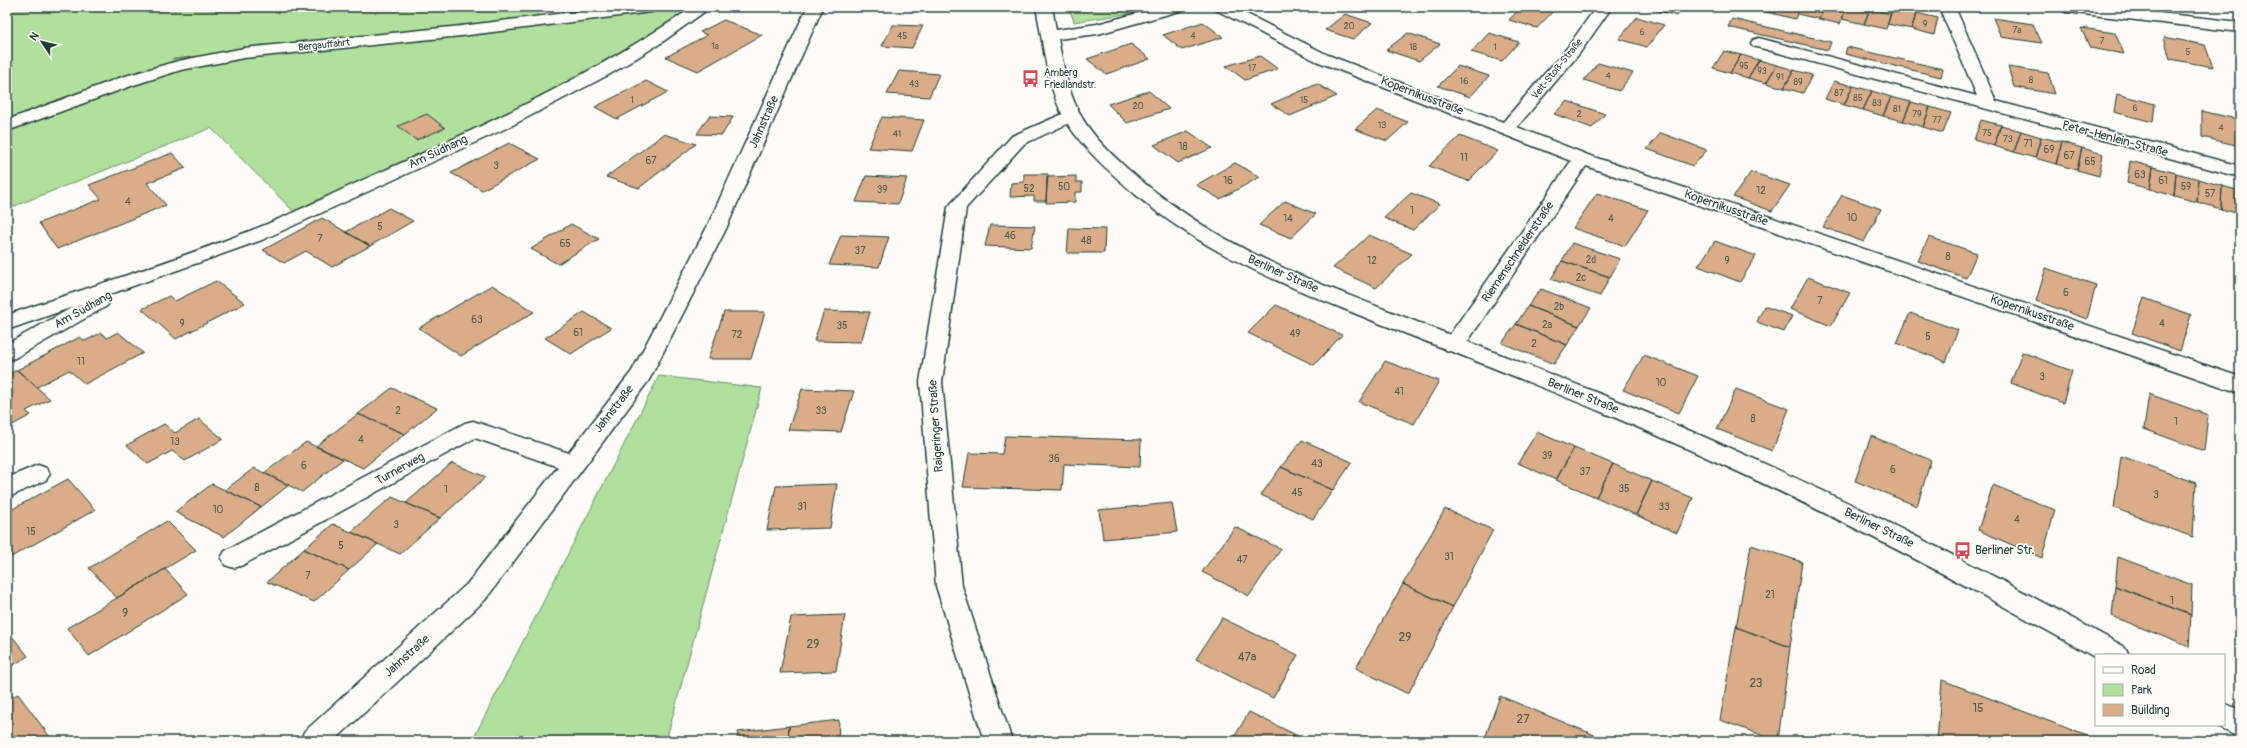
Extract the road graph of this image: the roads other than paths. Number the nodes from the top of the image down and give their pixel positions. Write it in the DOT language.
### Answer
graph roads {
  1 [pos="651,7"];
  2 [pos="703,7"];
  3 [pos="815,7"];
  4 [pos="1044,7"];
  5 [pos="1178,7"];
  6 [pos="1221,7"];
  7 [pos="1604,7"];
  8 [pos="1947,7"];
  9 [pos="2066,7"];
  10 [pos="2099,8"];
  11 [pos="2240,27"];
  12 [pos="1050,35"];
  13 [pos="1759,43"];
  14 [pos="1990,106"];
  15 [pos="1072,115"];
  16 [pos="7,126"];
  17 [pos="1506,129"];
  18 [pos="1582,159"];
  19 [pos="2240,172"];
  20 [pos="159,268"];
  21 [pos="7,323"];
  22 [pos="1454,345"];
  23 [pos="7,353"];
  24 [pos="2240,385"];
  25 [pos="573,463"];
  26 [pos="38,474"];
  27 [pos="7,489"];
  28 [pos="234,558"];
  29 [pos="2113,654"];
  30 [pos="2225,717"];
  31 [pos="2240,725"];
  32 [pos="314,741"];
  33 [pos="998,741"];
  1 -- 16 [label="street, Bergauffahrt"];
  2 -- 20 [label="street, Am Südhang"];
  3 -- 25 [label="street, Jahnstraße"];
  4 -- 12 [label="street, Berliner Straße"];
  5 -- 12 [label="street"];
  6 -- 17 [label="street, Kopernikusstraße"];
  7 -- 17 [label="street, Veit-Stoß-Straße"];
  8 -- 14 [label="street"];
  9 -- 10 [label="street"];
  10 -- 11 [label="street"];
  12 -- 15 [label="street, Berliner Straße"];
  13 -- 14 [label="street, Peter-Henlein-Straße"];
  14 -- 19 [label="street, Peter-Henlein-Straße"];
  15 -- 22 [label="street, Berliner Straße"];
  15 -- 33 [label="street, Raigeringer Straße"];
  17 -- 18 [label="street, Kopernikusstraße"];
  18 -- 22 [label="street, Riemenschneiderstraße"];
  18 -- 24 [label="street, Kopernikusstraße"];
  20 -- 21 [label="street, Am Südhang"];
  20 -- 23 [label="street, Am Südhang"];
  22 -- 29 [label="street, Berliner Straße"];
  25 -- 28 [label="street, Turnerweg"];
  25 -- 32 [label="street, Jahnstraße"];
  26 -- 27 [label="street"];
  30 -- 31 [label="street"];
}
